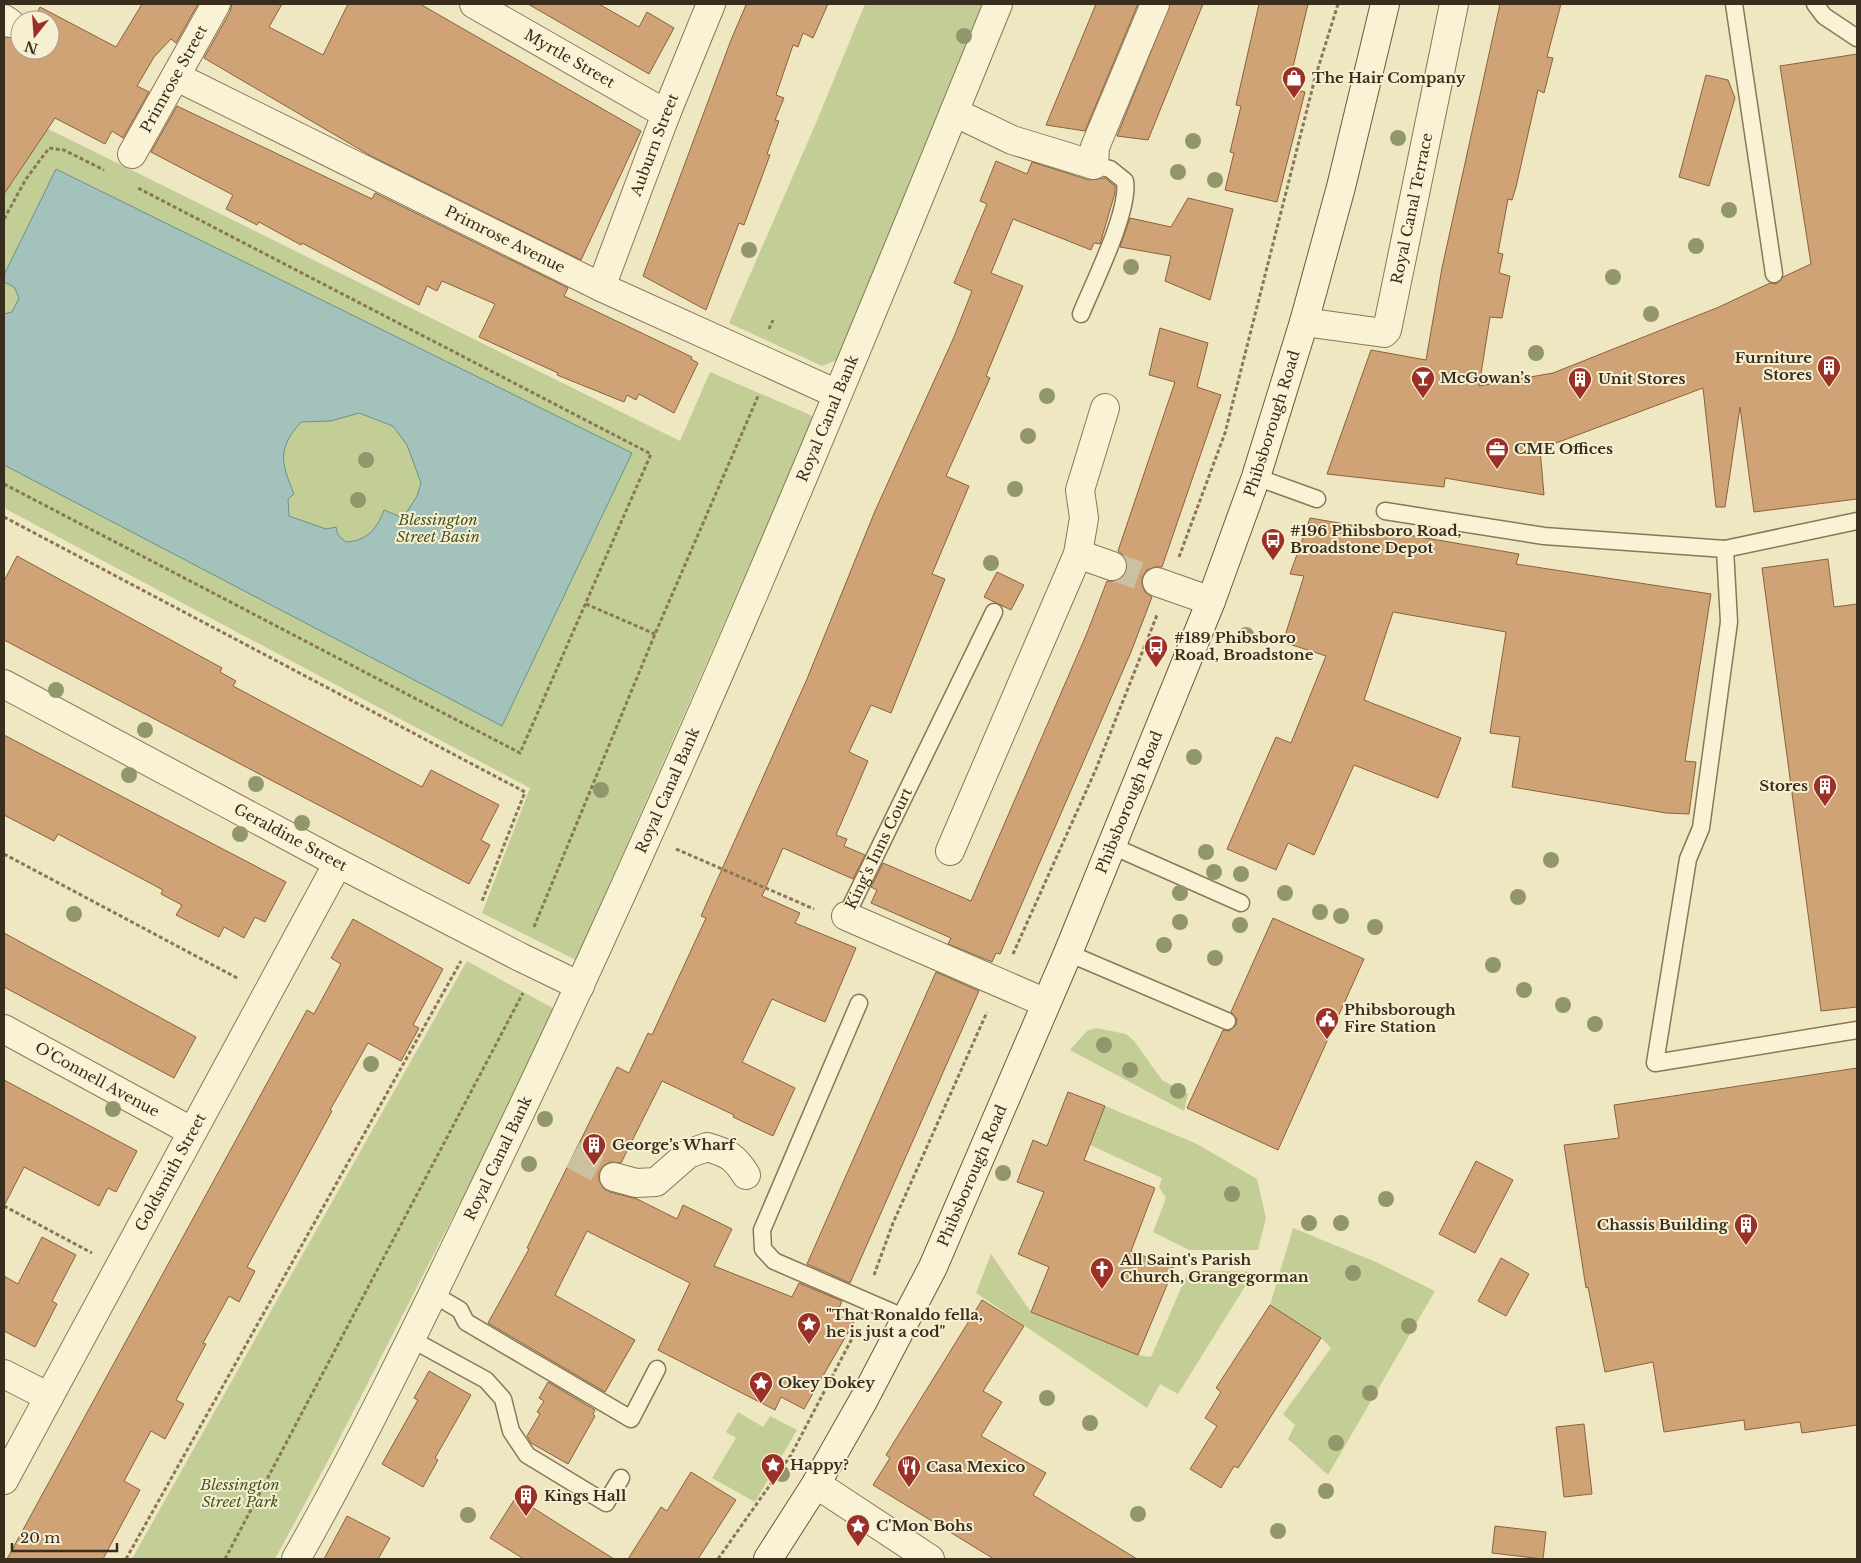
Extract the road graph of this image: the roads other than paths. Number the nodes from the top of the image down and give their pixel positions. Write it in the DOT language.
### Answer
graph roads {
  1 [pos="216,4"];
  2 [pos="474,4"];
  3 [pos="711,4"];
  4 [pos="998,4"];
  5 [pos="1155,4"];
  6 [pos="1385,4"];
  7 [pos="1454,4"];
  8 [pos="1734,4"];
  9 [pos="1815,4"];
  10 [pos="1857,38"];
  11 [pos="177,77"];
  12 [pos="954,112"];
  13 [pos="666,114"];
  14 [pos="132,154"];
  15 [pos="1094,165"];
  16 [pos="1774,274"];
  17 [pos="602,287"];
  18 [pos="1081,314"];
  19 [pos="1304,322"];
  20 [pos="837,394"];
  21 [pos="1105,408"];
  22 [pos="1256,477"];
  23 [pos="1317,499"];
  24 [pos="1385,511"];
  25 [pos="1857,521"];
  26 [pos="1725,549"];
  27 [pos="1078,554"];
  28 [pos="1112,566"];
  29 [pos="1162,584"];
  30 [pos="1211,601"];
  31 [pos="994,612"];
  32 [pos="4,684"];
  33 [pos="1110,845"];
  34 [pos="950,851"];
  35 [pos="338,863"];
  36 [pos="1240,903"];
  37 [pos="846,916"];
  38 [pos="1068,953"];
  39 [pos="580,986"];
  40 [pos="859,1003"];
  41 [pos="1046,1003"];
  42 [pos="1227,1021"];
  43 [pos="4,1029"];
  44 [pos="1857,1030"];
  45 [pos="192,1131"];
  46 [pos="746,1175"];
  47 [pos="614,1177"];
  48 [pos="433,1294"];
  49 [pos="908,1319"];
  50 [pos="412,1339"];
  51 [pos="657,1369"];
  52 [pos="4,1374"];
  53 [pos="49,1397"];
  54 [pos="621,1478"];
  55 [pos="4,1480"];
  56 [pos="816,1484"];
  57 [pos="296,1559"];
  58 [pos="768,1559"];
  59 [pos="930,1559"];
  1 -- 11 [label="street, Primrose Street"];
  2 -- 13 [label="street, Myrtle Street"];
  3 -- 13 [label="street, Auburn Street"];
  4 -- 12 [label="street, Royal Canal Bank"];
  5 -- 15 [label="street"];
  6 -- 19 [label="street, Phibsborough Road"];
  7 -- 19 [label="street, Royal Canal Terrace"];
  8 -- 16 [label="lane"];
  9 -- 10 [label="lane"];
  11 -- 14 [label="street, Primrose Street"];
  11 -- 17 [label="street, Primrose Avenue"];
  12 -- 15 [label="street"];
  12 -- 20 [label="street, Royal Canal Bank"];
  13 -- 17 [label="street, Auburn Street"];
  15 -- 18 [label="lane"];
  17 -- 20 [label="street, Primrose Avenue"];
  19 -- 22 [label="street, Phibsborough Road"];
  20 -- 39 [label="street, Royal Canal Bank"];
  21 -- 27 [label="street"];
  22 -- 23 [label="lane"];
  22 -- 30 [label="street, Phibsborough Road"];
  24 -- 26 [label="lane"];
  25 -- 26 [label="lane"];
  26 -- 44 [label="lane"];
  27 -- 28 [label="street"];
  27 -- 34 [label="street"];
  29 -- 30 [label="street"];
  30 -- 33 [label="street, Phibsborough Road"];
  31 -- 37 [label="lane, King's Inns Court"];
  32 -- 35 [label="street, Geraldine Street"];
  33 -- 36 [label="lane"];
  33 -- 38 [label="street, Phibsborough Road"];
  35 -- 39 [label="street, Geraldine Street"];
  35 -- 45 [label="street, Goldsmith Street"];
  37 -- 41 [label="street, King's Inns Court"];
  38 -- 41 [label="street, Phibsborough Road"];
  38 -- 42 [label="lane"];
  39 -- 48 [label="street, Royal Canal Bank"];
  40 -- 49 [label="lane"];
  41 -- 49 [label="street, Phibsborough Road"];
  43 -- 45 [label="street, O'Connell Avenue"];
  45 -- 53 [label="street, Goldsmith Street"];
  46 -- 47 [label="street"];
  48 -- 50 [label="street, Royal Canal Bank"];
  48 -- 51 [label="lane"];
  49 -- 56 [label="street, Phibsborough Road"];
  50 -- 54 [label="lane"];
  50 -- 57 [label="street, Royal Canal Bank"];
  52 -- 53 [label="street"];
  53 -- 55 [label="street, Goldsmith Street"];
  56 -- 58 [label="street, Phibsborough Road"];
  56 -- 59 [label="street"];
}
